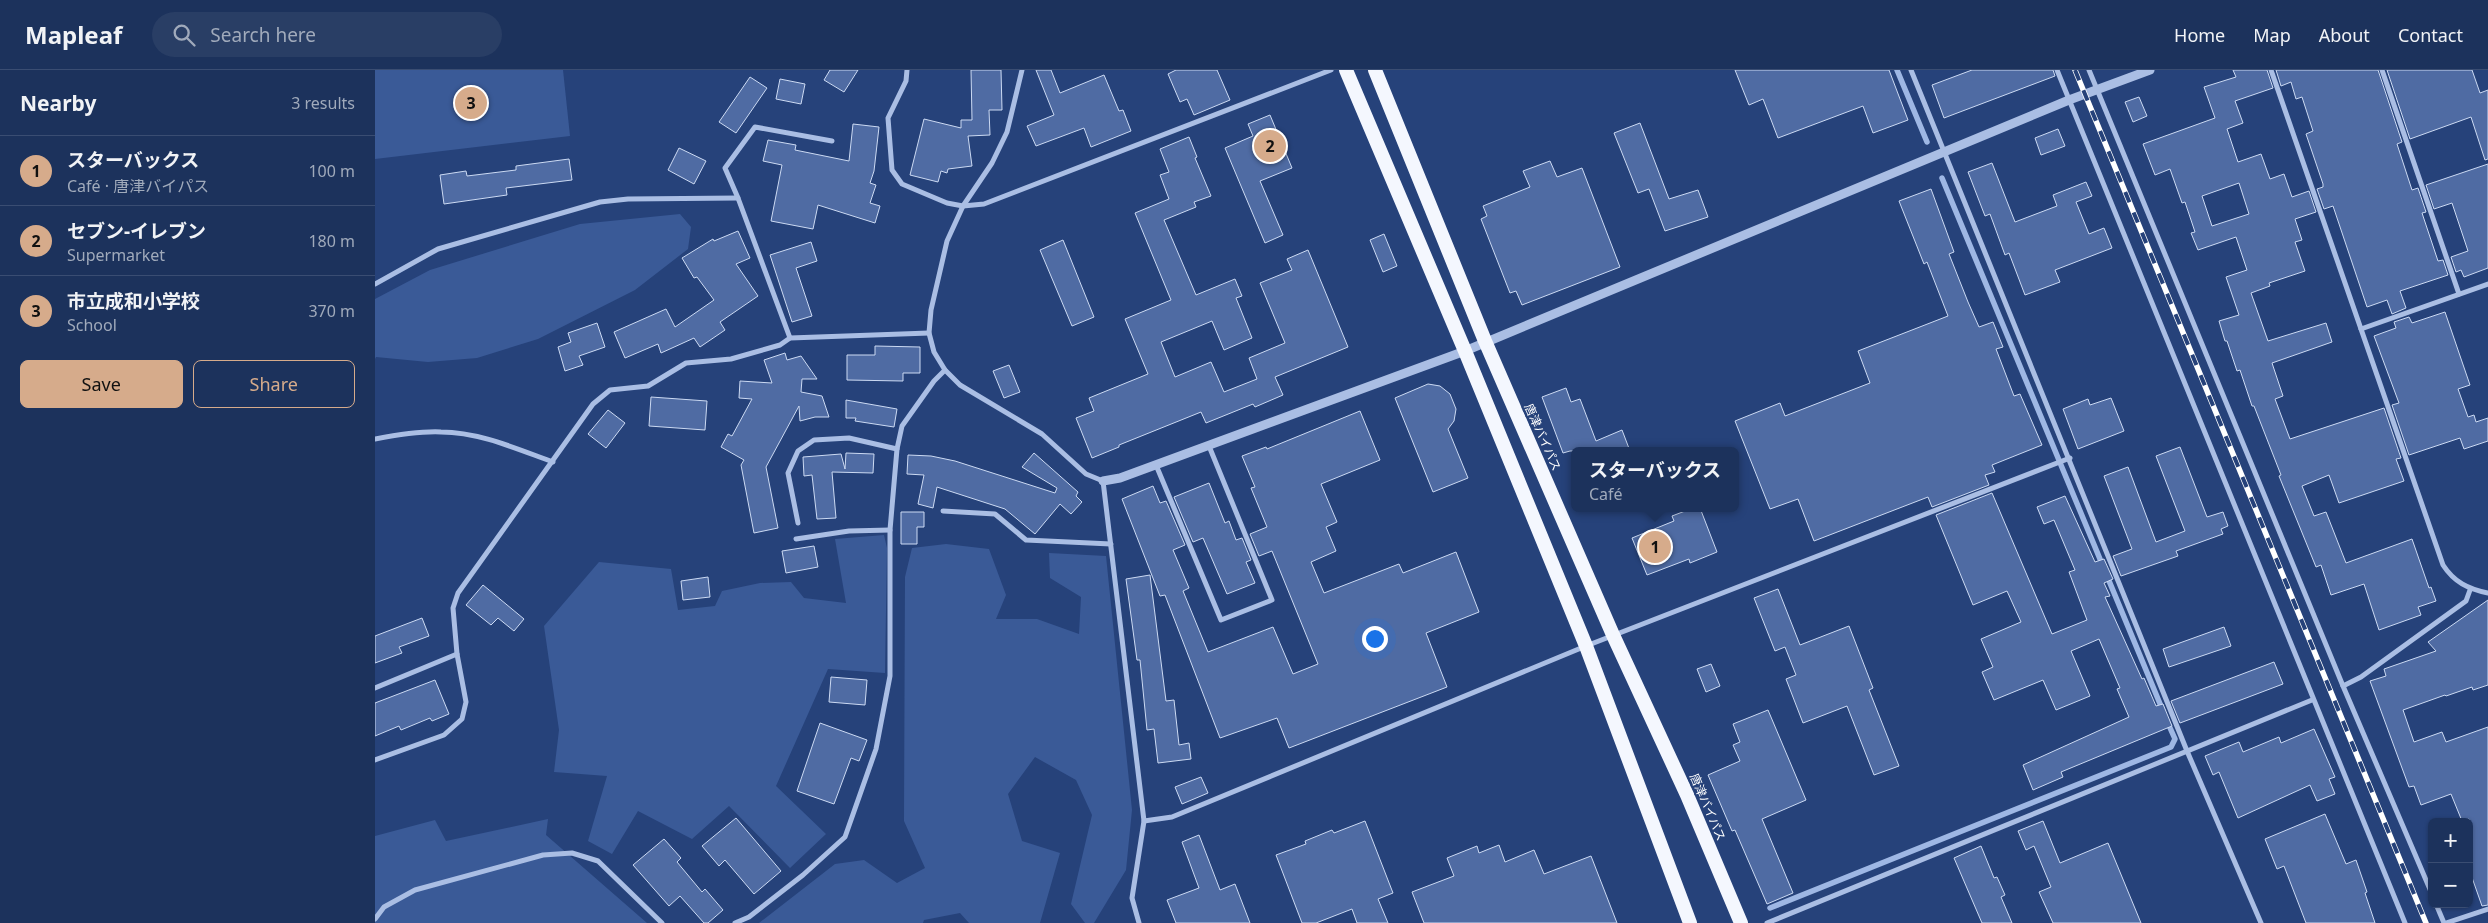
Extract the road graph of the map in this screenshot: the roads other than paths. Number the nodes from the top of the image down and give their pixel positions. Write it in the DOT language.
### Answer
graph roads {
  1 [pos="907,70"];
  2 [pos="1022,70"];
  3 [pos="1331,70"];
  4 [pos="1345,70"];
  5 [pos="1375,70"];
  6 [pos="1911,70"];
  7 [pos="2057,70"];
  8 [pos="2089,70"];
  9 [pos="2151,70"];
  10 [pos="2271,70"];
  11 [pos="2382,70"];
  12 [pos="2097,90"];
  13 [pos="2069,100"];
  14 [pos="832,141"];
  15 [pos="1944,152"];
  16 [pos="738,198"];
  17 [pos="963,206"];
  18 [pos="375,284"];
  19 [pos="2488,284"];
  20 [pos="2459,294"];
  21 [pos="2361,329"];
  22 [pos="929,333"];
  23 [pos="790,338"];
  24 [pos="1485,341"];
  25 [pos="1465,351"];
  26 [pos="945,370"];
  27 [pos="375,439"];
  28 [pos="1209,446"];
  29 [pos="897,449"];
  30 [pos="2070,458"];
  31 [pos="553,462"];
  32 [pos="1156,465"];
  33 [pos="1103,481"];
  34 [pos="943,511"];
  35 [pos="798,523"];
  36 [pos="890,530"];
  37 [pos="797,538"];
  38 [pos="1111,544"];
  39 [pos="2470,590"];
  40 [pos="2488,593"];
  41 [pos="1613,636"];
  42 [pos="1586,646"];
  43 [pos="457,654"];
  44 [pos="2343,686"];
  45 [pos="375,688"];
  46 [pos="2312,700"];
  47 [pos="2187,751"];
  48 [pos="375,760"];
  49 [pos="1144,821"];
  50 [pos="2428,885"];
  51 [pos="2438,908"];
  52 [pos="2488,909"];
  53 [pos="375,919"];
  54 [pos="1778,921"];
  55 [pos="662,923"];
  56 [pos="735,923"];
  57 [pos="1139,923"];
  58 [pos="1691,923"];
  59 [pos="1741,923"];
  60 [pos="1767,923"];
  61 [pos="2261,923"];
  62 [pos="2405,923"];
  63 [pos="2445,923"];
  1 -- 17 [label="street"];
  2 -- 17 [label="street"];
  3 -- 17 [label="street"];
  4 -- 25 [label="highway"];
  5 -- 24 [label="highway, 唐津バイパス"];
  6 -- 15 [label="street"];
  7 -- 13 [label="street"];
  8 -- 12 [label="street"];
  9 -- 12 [label="street"];
  10 -- 21 [label="street"];
  11 -- 20 [label="street"];
  12 -- 13 [label="street"];
  12 -- 44 [label="street"];
  13 -- 15 [label="street"];
  13 -- 46 [label="street"];
  14 -- 16 [label="street"];
  15 -- 24 [label="street"];
  15 -- 30 [label="street"];
  16 -- 18 [label="street"];
  16 -- 23 [label="street"];
  17 -- 22 [label="street"];
  19 -- 20 [label="street"];
  20 -- 21 [label="street"];
  21 -- 39 [label="street"];
  22 -- 23 [label="street"];
  22 -- 26 [label="street"];
  23 -- 31 [label="street"];
  24 -- 25 [label="street"];
  24 -- 41 [label="highway, 唐津バイパス"];
  25 -- 28 [label="street"];
  25 -- 42 [label="highway"];
  26 -- 29 [label="street"];
  26 -- 33 [label="street"];
  27 -- 31 [label="street"];
  28 -- 32 [label="street"];
  28 -- 32 [label="street"];
  29 -- 35 [label="street"];
  29 -- 36 [label="street"];
  30 -- 41 [label="street"];
  30 -- 47 [label="street"];
  31 -- 43 [label="street"];
  32 -- 33 [label="street"];
  33 -- 38 [label="street"];
  34 -- 38 [label="street"];
  36 -- 37 [label="street"];
  36 -- 56 [label="street"];
  38 -- 49 [label="street"];
  39 -- 40 [label="street"];
  39 -- 44 [label="street"];
  41 -- 42 [label="street"];
  41 -- 59 [label="highway, 唐津バイパス"];
  42 -- 49 [label="street"];
  42 -- 58 [label="highway"];
  43 -- 45 [label="street"];
  43 -- 48 [label="street"];
  44 -- 50 [label="street"];
  46 -- 47 [label="street"];
  46 -- 62 [label="street"];
  47 -- 54 [label="street"];
  47 -- 61 [label="street"];
  49 -- 57 [label="street"];
  51 -- 63 [label="street"];
  52 -- 63 [label="street"];
  53 -- 55 [label="street"];
  54 -- 60 [label="street"];
}
